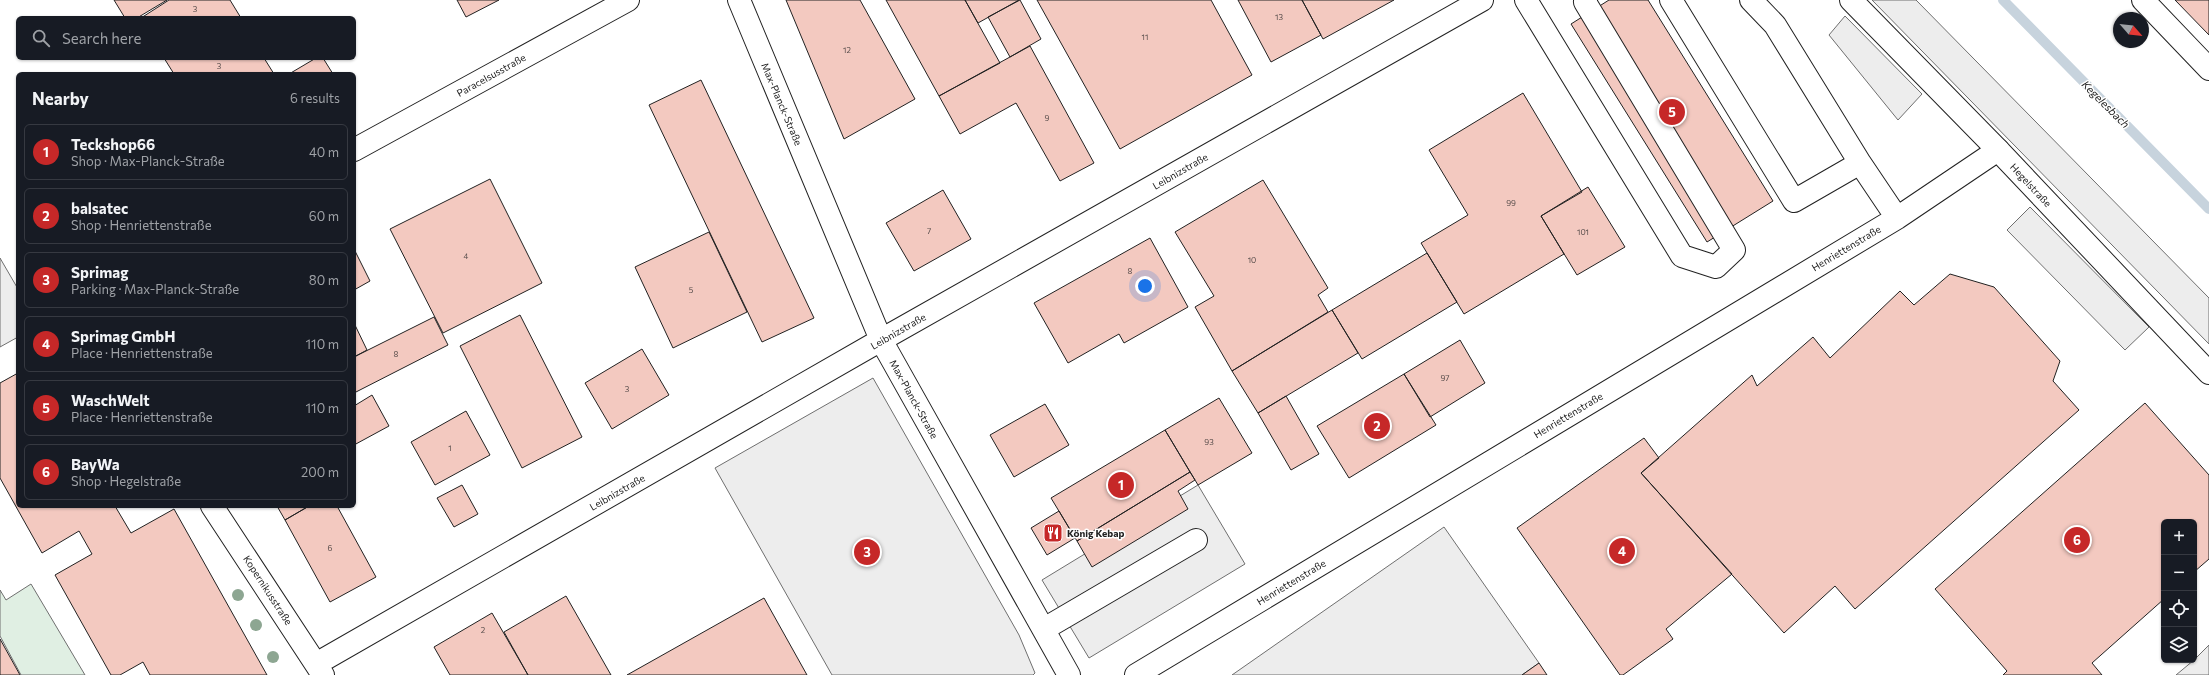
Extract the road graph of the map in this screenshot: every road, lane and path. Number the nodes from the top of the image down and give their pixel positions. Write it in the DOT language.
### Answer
graph roads {
  1 [pos="628,0"];
  2 [pos="739,0"];
  3 [pos="1482,0"];
  4 [pos="1526,0"];
  5 [pos="1586,0"];
  6 [pos="1671,0"];
  7 [pos="1751,0"];
  8 [pos="1851,0"];
  9 [pos="2143,0"];
  10 [pos="2209,69"];
  11 [pos="356,149"];
  12 [pos="1998,150"];
  13 [pos="1860,163"];
  14 [pos="1897,218"];
  15 [pos="882,340"];
  16 [pos="2209,373"];
  17 [pos="213,508"];
  18 [pos="1196,540"];
  19 [pos="1044,629"];
  20 [pos="320,670"];
  21 [pos="1069,675"];
  22 [pos="1136,675"];
  1 -- 11 [label="street, Paracelsusstraße"];
  2 -- 15 [label="street, Max-Planck-Straße"];
  3 -- 15 [label="street, Leibnizstraße"];
  4 -- 5 [label="street"];
  6 -- 13 [label="street"];
  7 -- 13 [label="street"];
  8 -- 12 [label="street, Hegelstraße"];
  9 -- 10 [label="street"];
  12 -- 14 [label="street, Henriettenstraße"];
  12 -- 16 [label="street, Hegelstraße"];
  13 -- 14 [label="street"];
  14 -- 22 [label="street, Henriettenstraße"];
  15 -- 19 [label="street, Max-Planck-Straße"];
  15 -- 20 [label="street, Leibnizstraße"];
  17 -- 20 [label="street, Kopernikusstraße"];
  18 -- 19 [label="street"];
  19 -- 21 [label="street, Max-Planck-Straße"];
}
